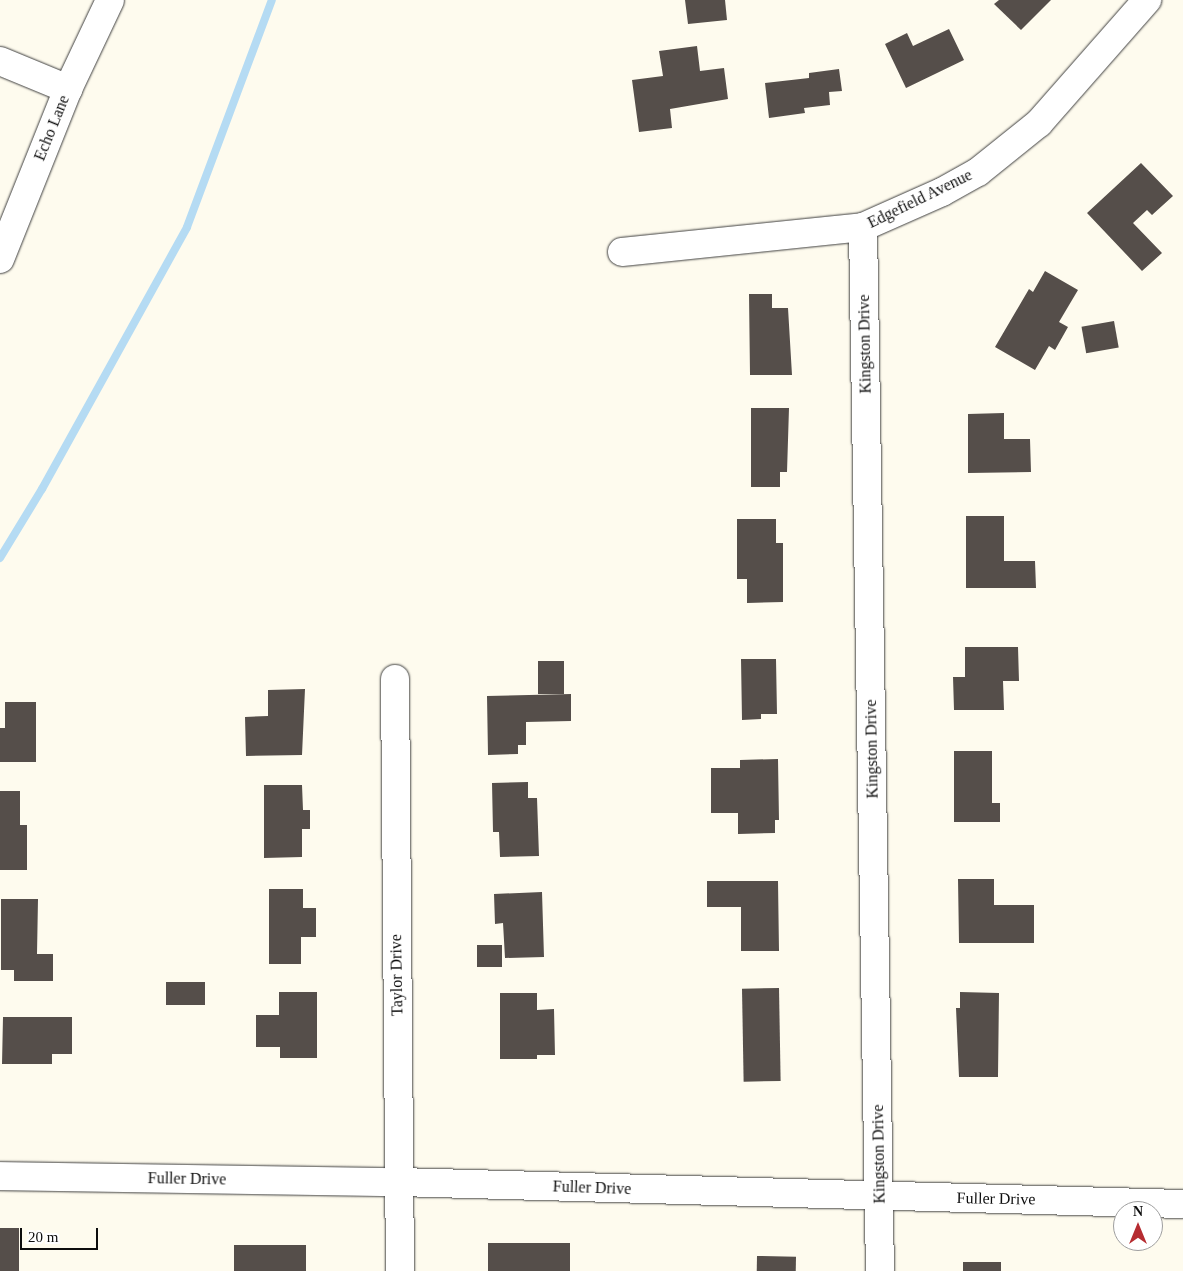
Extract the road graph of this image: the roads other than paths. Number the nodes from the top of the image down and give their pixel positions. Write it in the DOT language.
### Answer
graph roads {
  1 [pos="110,0"];
  2 [pos="1147,0"];
  3 [pos="0,61"];
  4 [pos="68,89"];
  5 [pos="863,227"];
  6 [pos="622,252"];
  7 [pos="0,259"];
  8 [pos="394,679"];
  9 [pos="0,1176"];
  10 [pos="399,1182"];
  11 [pos="880,1196"];
  12 [pos="1183,1204"];
  13 [pos="400,1271"];
  14 [pos="880,1271"];
  1 -- 4 [label="street, Echo Lane"];
  2 -- 5 [label="street, Edgefield Avenue"];
  3 -- 4 [label="street"];
  4 -- 7 [label="street, Echo Lane"];
  5 -- 6 [label="street, Edgefield Avenue"];
  5 -- 11 [label="street, Kingston Drive"];
  8 -- 10 [label="street, Taylor Drive"];
  9 -- 10 [label="street, Fuller Drive"];
  10 -- 11 [label="street, Fuller Drive"];
  10 -- 13 [label="street, Taylor Drive"];
  11 -- 12 [label="street, Fuller Drive"];
  11 -- 14 [label="street, Kingston Drive"];
}
